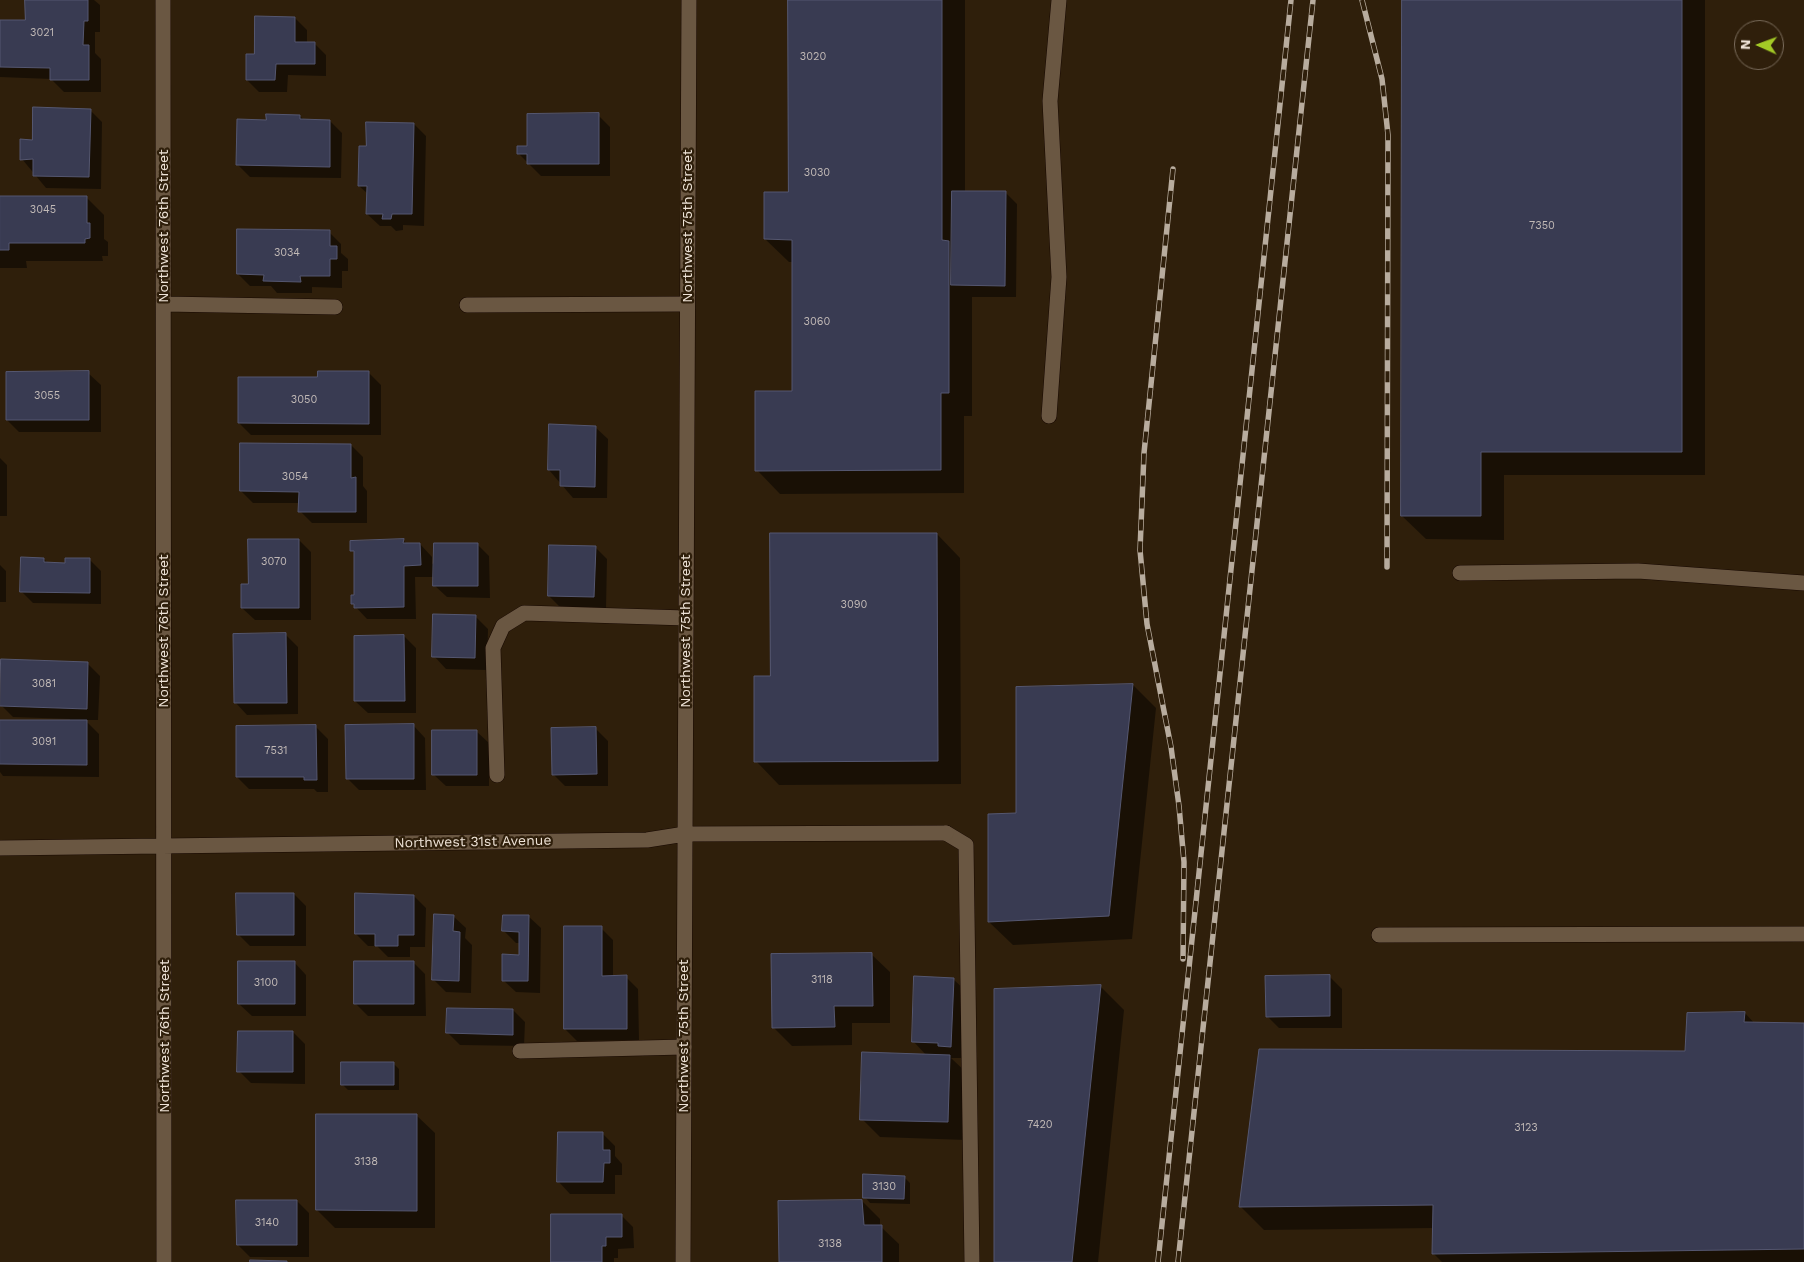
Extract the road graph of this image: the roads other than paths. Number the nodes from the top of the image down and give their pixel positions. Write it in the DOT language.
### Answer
graph roads {
  1 [pos="163,0"];
  2 [pos="689,0"];
  3 [pos="1058,0"];
  4 [pos="164,304"];
  5 [pos="688,304"];
  6 [pos="467,305"];
  7 [pos="335,307"];
  8 [pos="1049,416"];
  9 [pos="1460,573"];
  10 [pos="1804,583"];
  11 [pos="686,618"];
  12 [pos="497,775"];
  13 [pos="685,834"];
  14 [pos="165,845"];
  15 [pos="0,848"];
  16 [pos="1804,934"];
  17 [pos="1378,935"];
  18 [pos="684,1047"];
  19 [pos="520,1051"];
  20 [pos="164,1262"];
  21 [pos="683,1262"];
  22 [pos="972,1262"];
  1 -- 4 [label="street, Northwest 76th Street"];
  2 -- 5 [label="street, Northwest 75th Street"];
  3 -- 8 [label="street"];
  4 -- 7 [label="street"];
  4 -- 14 [label="street, Northwest 76th Street"];
  5 -- 6 [label="street"];
  5 -- 11 [label="street, Northwest 75th Street"];
  9 -- 10 [label="street"];
  11 -- 12 [label="street"];
  11 -- 13 [label="street, Northwest 75th Street"];
  13 -- 14 [label="street, Northwest 31st Avenue"];
  13 -- 18 [label="street, Northwest 75th Street"];
  13 -- 22 [label="street, Northwest 31st Avenue"];
  14 -- 15 [label="street, Northwest 31st Avenue"];
  14 -- 20 [label="street, Northwest 76th Street"];
  16 -- 17 [label="street"];
  18 -- 19 [label="street"];
  18 -- 21 [label="street, Northwest 75th Street"];
}
